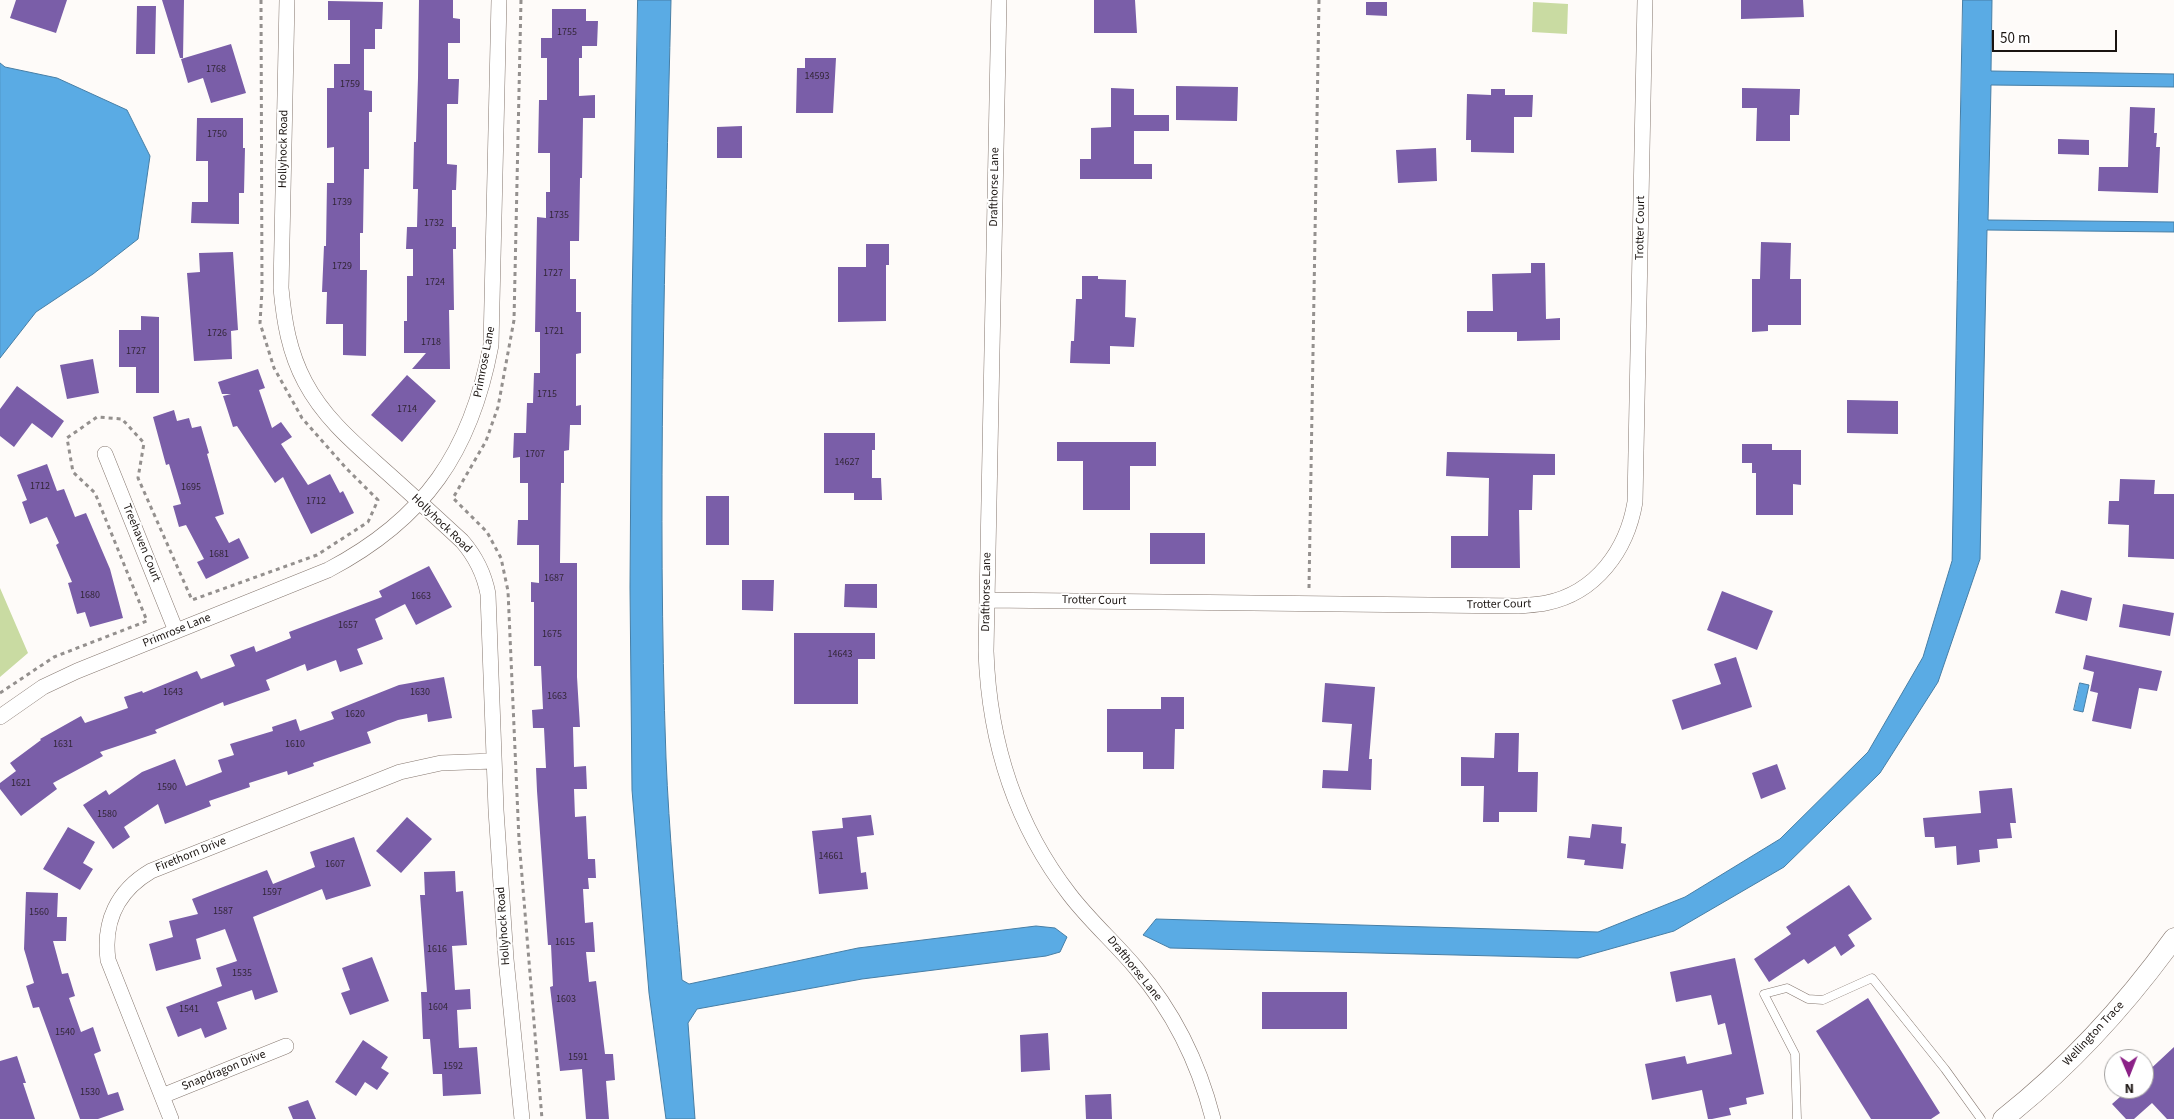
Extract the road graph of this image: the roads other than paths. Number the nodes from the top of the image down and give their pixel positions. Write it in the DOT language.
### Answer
graph roads {
  1 [pos="287,0"];
  2 [pos="500,0"];
  3 [pos="999,0"];
  4 [pos="1645,0"];
  5 [pos="106,454"];
  6 [pos="420,502"];
  7 [pos="987,600"];
  8 [pos="176,632"];
  9 [pos="0,717"];
  10 [pos="493,761"];
  11 [pos="2174,938"];
  12 [pos="286,1046"];
  13 [pos="162,1096"];
  14 [pos="2025,1112"];
  15 [pos="171,1119"];
  16 [pos="522,1119"];
  17 [pos="1213,1119"];
  18 [pos="1797,1119"];
  19 [pos="1981,1119"];
  20 [pos="2003,1119"];
  1 -- 6 [label="street, Hollyhock Road"];
  2 -- 6 [label="street, Primrose Lane"];
  3 -- 7 [label="street, Drafthorse Lane"];
  4 -- 7 [label="street, Trotter Court"];
  5 -- 8 [label="street, Treehaven Court"];
  6 -- 8 [label="street, Primrose Lane"];
  6 -- 10 [label="street, Hollyhock Road"];
  7 -- 17 [label="street, Drafthorse Lane"];
  8 -- 9 [label="street, Primrose Lane"];
  10 -- 13 [label="street, Firethorn Drive"];
  10 -- 16 [label="street, Hollyhock Road"];
  11 -- 14 [label="street, Wellington Trace"];
  12 -- 13 [label="street, Snapdragon Drive"];
  13 -- 15 [label="street, Firethorn Drive"];
  14 -- 20 [label="street, Wellington Trace"];
  18 -- 19 [label="lane"];
}
